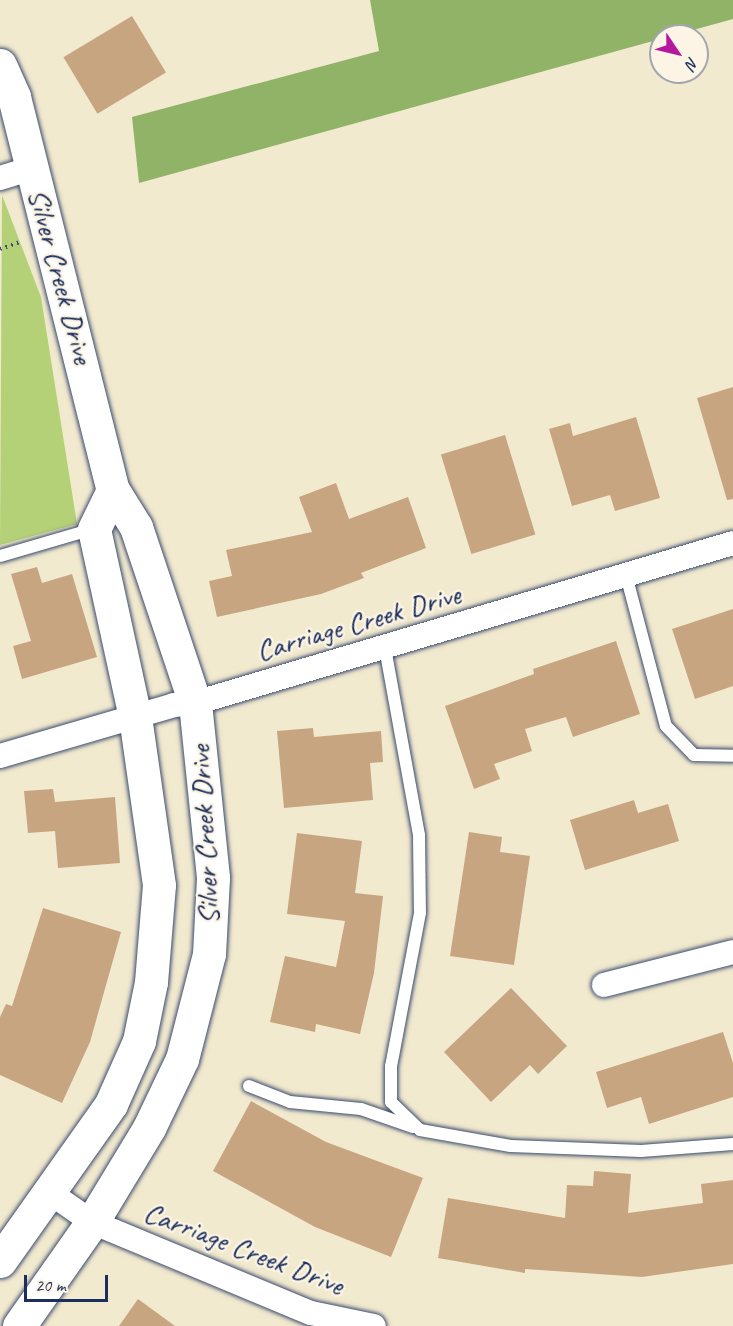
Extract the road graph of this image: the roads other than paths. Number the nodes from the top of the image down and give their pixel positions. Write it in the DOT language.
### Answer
graph roads {
  1 [pos="0,65"];
  2 [pos="33,168"];
  3 [pos="0,178"];
  4 [pos="113,490"];
  5 [pos="94,529"];
  6 [pos="733,543"];
  7 [pos="0,556"];
  8 [pos="626,575"];
  9 [pos="385,648"];
  10 [pos="195,703"];
  11 [pos="135,717"];
  12 [pos="0,756"];
  13 [pos="733,756"];
  14 [pos="733,951"];
  15 [pos="604,985"];
  16 [pos="249,1086"];
  17 [pos="420,1130"];
  18 [pos="733,1144"];
  19 [pos="49,1192"];
  20 [pos="92,1222"];
  21 [pos="0,1261"];
  22 [pos="19,1326"];
  23 [pos="374,1326"];
  1 -- 2 [label="street, Silver Creek Drive"];
  2 -- 3 [label="street"];
  2 -- 4 [label="street, Silver Creek Drive"];
  4 -- 5 [label="street"];
  4 -- 10 [label="street, Silver Creek Drive"];
  5 -- 7 [label="lane"];
  5 -- 11 [label="street, Silver Creek Drive"];
  6 -- 8 [label="street, Carriage Creek Drive"];
  8 -- 9 [label="street, Carriage Creek Drive"];
  8 -- 13 [label="lane"];
  9 -- 10 [label="street, Carriage Creek Drive"];
  9 -- 17 [label="lane"];
  10 -- 11 [label="street, Carriage Creek Drive"];
  10 -- 20 [label="street, Silver Creek Drive"];
  11 -- 12 [label="street, Carriage Creek Drive"];
  11 -- 19 [label="street, Silver Creek Drive"];
  14 -- 15 [label="street"];
  16 -- 17 [label="lane"];
  17 -- 18 [label="lane"];
  19 -- 20 [label="street, Carriage Creek Drive"];
  19 -- 21 [label="street, Silver Creek Drive"];
  20 -- 22 [label="street, Silver Creek Drive"];
  20 -- 23 [label="street, Carriage Creek Drive"];
}
